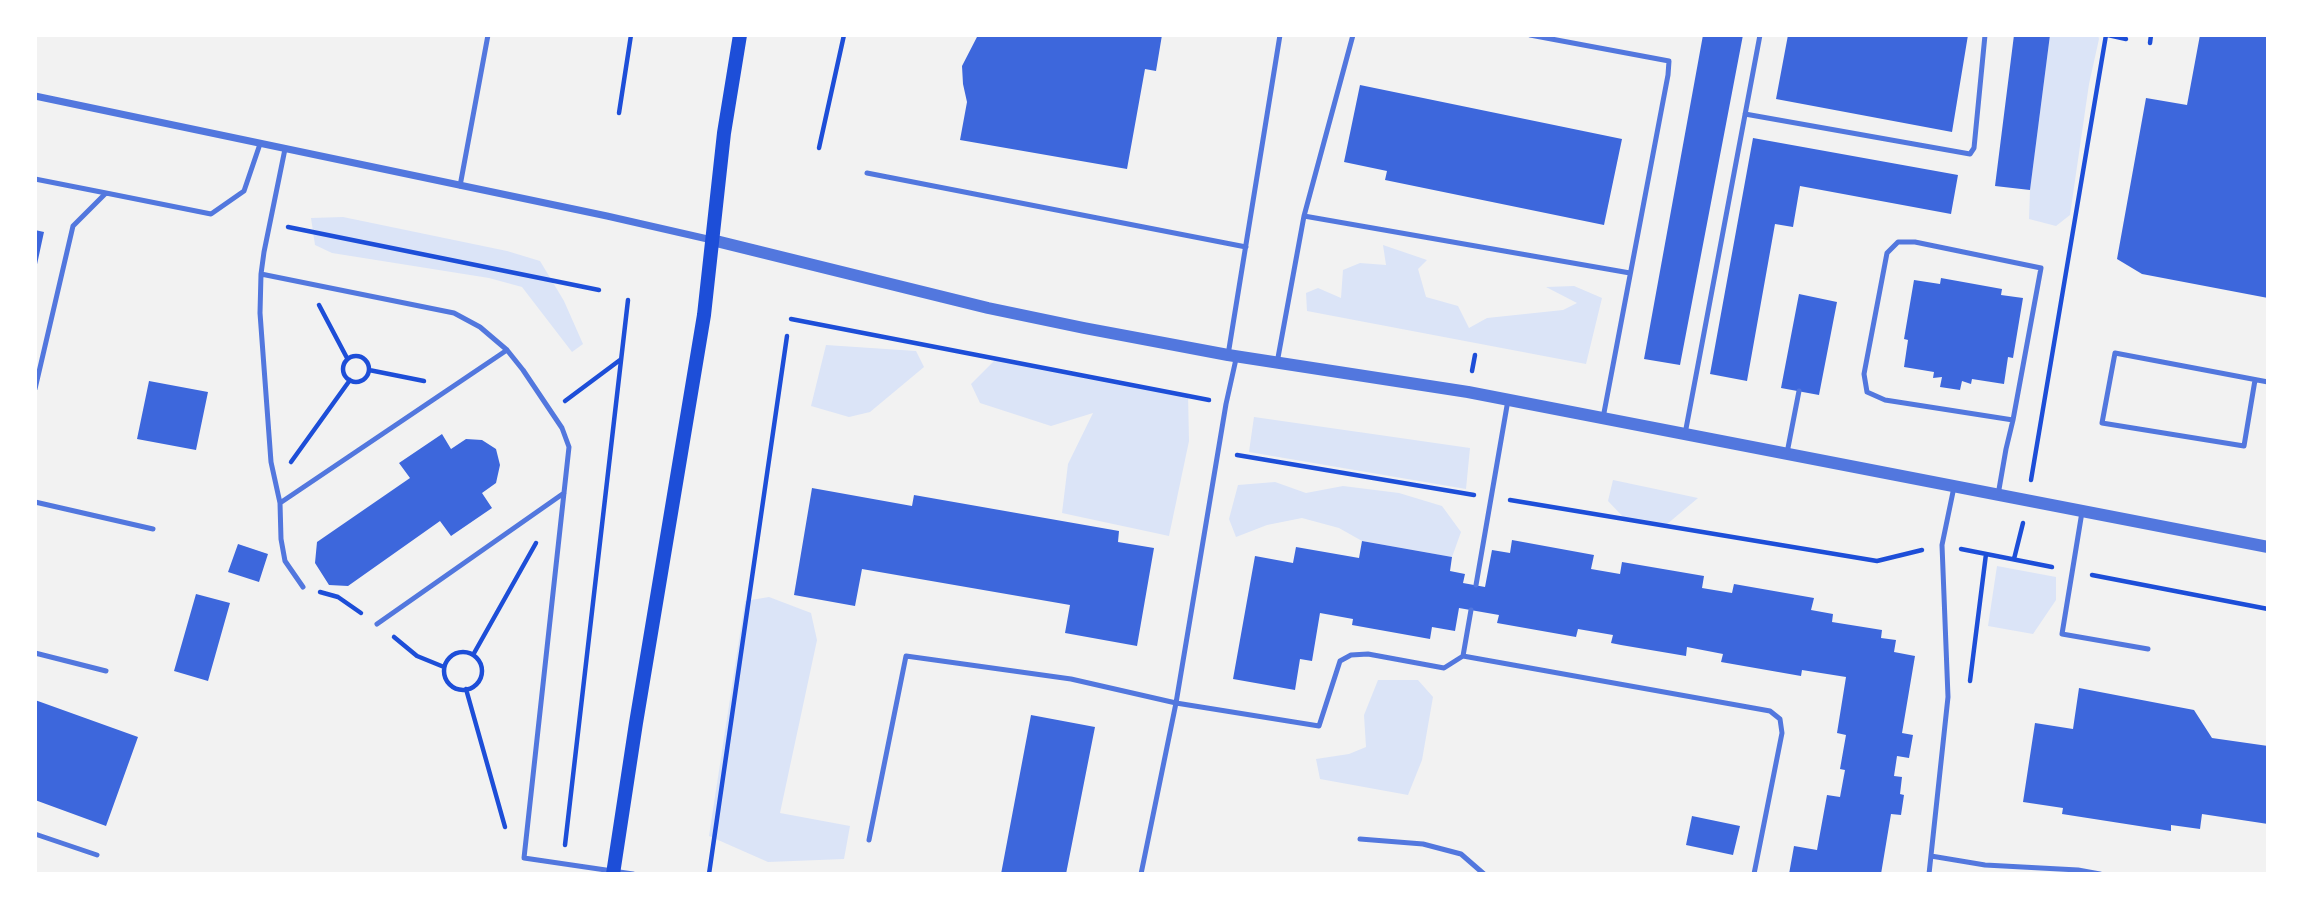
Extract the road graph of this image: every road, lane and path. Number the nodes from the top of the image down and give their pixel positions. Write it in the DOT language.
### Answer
graph roads {
  1 [pos="488,35"];
  2 [pos="631,35"];
  3 [pos="740,35"];
  4 [pos="844,35"];
  5 [pos="1280,35"];
  6 [pos="1353,35"];
  7 [pos="1530,35"];
  8 [pos="1760,35"];
  9 [pos="1985,35"];
  10 [pos="2107,35"];
  11 [pos="2151,35"];
  12 [pos="2126,39"];
  13 [pos="2150,43"];
  14 [pos="35,96"];
  15 [pos="619,113"];
  16 [pos="1745,114"];
  17 [pos="260,144"];
  18 [pos="819,148"];
  19 [pos="285,149"];
  20 [pos="867,173"];
  21 [pos="35,179"];
  22 [pos="460,186"];
  23 [pos="106,194"];
  24 [pos="1304,216"];
  25 [pos="270,223"];
  26 [pos="712,240"];
  27 [pos="1246,247"];
  28 [pos="1630,273"];
  29 [pos="261,274"];
  30 [pos="307,282"];
  31 [pos="599,290"];
  32 [pos="628,300"];
  33 [pos="791,319"];
  34 [pos="787,337"];
  35 [pos="507,350"];
  36 [pos="1233,355"];
  37 [pos="348,358"];
  38 [pos="620,360"];
  39 [pos="1277,363"];
  40 [pos="369,370"];
  41 [pos="350,380"];
  42 [pos="2255,380"];
  43 [pos="2268,382"];
  44 [pos="452,386"];
  45 [pos="35,389"];
  46 [pos="1799,391"];
  47 [pos="1508,400"];
  48 [pos="1226,404"];
  49 [pos="550,410"];
  50 [pos="1602,418"];
  51 [pos="2013,421"];
  52 [pos="1685,434"];
  53 [pos="1219,453"];
  54 [pos="1787,453"];
  55 [pos="275,485"];
  56 [pos="1954,487"];
  57 [pos="565,493"];
  58 [pos="1998,496"];
  59 [pos="1491,497"];
  60 [pos="2028,501"];
  61 [pos="35,502"];
  62 [pos="280,503"];
  63 [pos="2082,512"];
  64 [pos="153,528"];
  65 [pos="538,539"];
  66 [pos="1942,545"];
  67 [pos="2268,547"];
  68 [pos="2014,559"];
  69 [pos="2072,571"];
  70 [pos="1476,585"];
  71 [pos="303,587"];
  72 [pos="2268,609"];
  73 [pos="1471,610"];
  74 [pos="377,624"];
  75 [pos="2148,649"];
  76 [pos="35,653"];
  77 [pos="472,654"];
  78 [pos="1463,656"];
  79 [pos="106,671"];
  80 [pos="466,689"];
  81 [pos="1176,704"];
  82 [pos="35,834"];
  83 [pos="1360,839"];
  84 [pos="869,840"];
  85 [pos="97,855"];
  86 [pos="1931,856"];
  87 [pos="524,858"];
  88 [pos="563,864"];
  89 [pos="614,872"];
  90 [pos="633,874"];
  91 [pos="709,874"];
  92 [pos="1142,874"];
  93 [pos="1484,874"];
  94 [pos="1754,874"];
  95 [pos="1929,874"];
  96 [pos="2100,874"];
  1 -- 22 [label="lane"];
  2 -- 15 [label="path"];
  3 -- 26 [label="main road"];
  4 -- 18 [label="path"];
  5 -- 27 [label="lane"];
  6 -- 24 [label="lane"];
  7 -- 28 [label="lane"];
  8 -- 16 [label="lane"];
  9 -- 16 [label="lane"];
  10 -- 12 [label="path"];
  10 -- 60 [label="path"];
  11 -- 13 [label="path"];
  14 -- 17 [label="street"];
  16 -- 52 [label="lane"];
  17 -- 19 [label="street"];
  17 -- 23 [label="lane"];
  19 -- 22 [label="street"];
  19 -- 25 [label="lane"];
  20 -- 27 [label="lane"];
  21 -- 23 [label="lane"];
  22 -- 26 [label="street"];
  23 -- 45 [label="lane"];
  24 -- 28 [label="lane"];
  24 -- 39 [label="lane"];
  25 -- 29 [label="lane"];
  25 -- 31 [label="path"];
  26 -- 36 [label="street"];
  26 -- 89 [label="main road"];
  27 -- 36 [label="lane"];
  28 -- 50 [label="lane"];
  29 -- 30 [label="lane"];
  29 -- 55 [label="lane"];
  30 -- 35 [label="lane"];
  30 -- 37 [label="path"];
  32 -- 38 [label="path"];
  33 -- 48 [label="path"];
  34 -- 91 [label="path"];
  35 -- 44 [label="lane"];
  35 -- 49 [label="lane"];
  36 -- 39 [label="street"];
  36 -- 48 [label="lane"];
  37 -- 40 [label="path"];
  37 -- 41 [label="path"];
  38 -- 49 [label="path"];
  38 -- 88 [label="path"];
  39 -- 47 [label="street"];
  40 -- 41 [label="path"];
  40 -- 44 [label="path"];
  41 -- 55 [label="path"];
  42 -- 42 [label="lane"];
  42 -- 43 [label="lane"];
  44 -- 62 [label="lane"];
  46 -- 54 [label="lane"];
  47 -- 50 [label="street"];
  47 -- 59 [label="lane"];
  48 -- 53 [label="lane"];
  49 -- 57 [label="lane"];
  50 -- 52 [label="street"];
  51 -- 51 [label="lane"];
  51 -- 58 [label="lane"];
  52 -- 54 [label="street"];
  53 -- 59 [label="path"];
  53 -- 81 [label="lane"];
  54 -- 56 [label="street"];
  55 -- 62 [label="lane"];
  56 -- 58 [label="street"];
  56 -- 66 [label="lane"];
  57 -- 74 [label="lane"];
  57 -- 87 [label="lane"];
  58 -- 60 [label="street"];
  59 -- 66 [label="path"];
  59 -- 70 [label="lane"];
  60 -- 63 [label="street"];
  60 -- 68 [label="path"];
  61 -- 64 [label="lane"];
  62 -- 71 [label="lane"];
  63 -- 67 [label="street"];
  63 -- 69 [label="lane"];
  65 -- 77 [label="path"];
  66 -- 68 [label="path"];
  66 -- 86 [label="lane"];
  68 -- 69 [label="path"];
  69 -- 72 [label="path"];
  69 -- 75 [label="lane"];
  73 -- 78 [label="lane"];
  76 -- 79 [label="lane"];
  77 -- 80 [label="path"];
  77 -- 80 [label="path"];
  78 -- 81 [label="lane"];
  78 -- 94 [label="lane"];
  80 -- 87 [label="path"];
  81 -- 84 [label="lane"];
  81 -- 92 [label="lane"];
  82 -- 85 [label="lane"];
  83 -- 93 [label="lane"];
  86 -- 95 [label="lane"];
  86 -- 96 [label="lane"];
  87 -- 88 [label="lane"];
  88 -- 89 [label="lane"];
  89 -- 90 [label="lane"];
}
